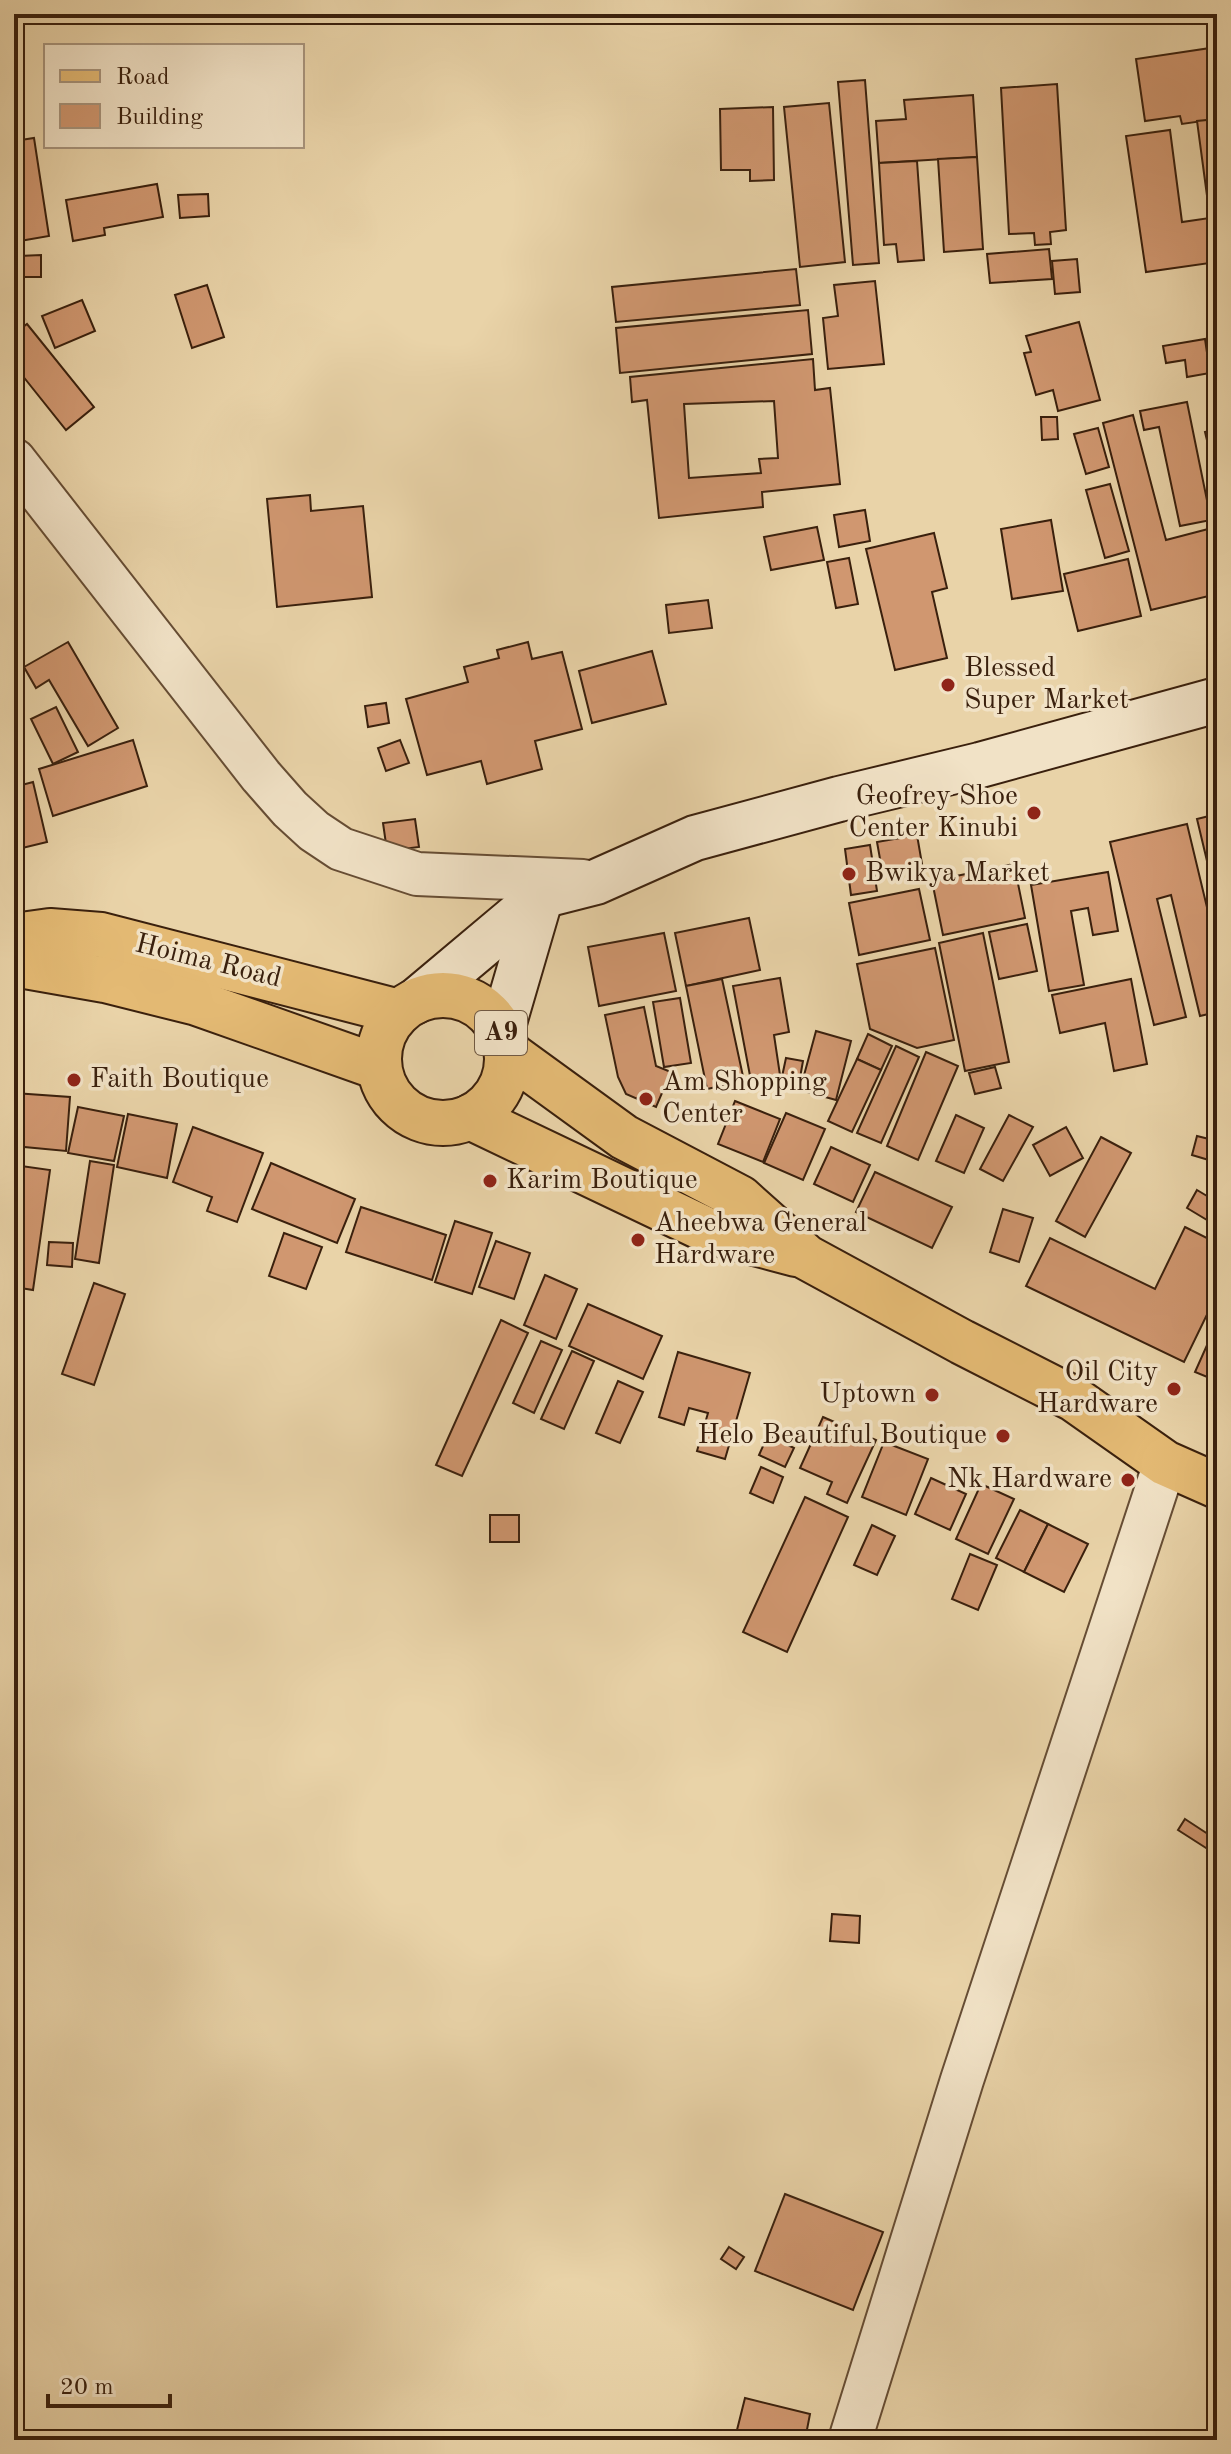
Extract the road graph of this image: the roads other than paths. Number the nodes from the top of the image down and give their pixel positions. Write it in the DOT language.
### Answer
graph roads {
  1 [pos="14,460"];
  2 [pos="1217,700"];
  3 [pos="596,882"];
  4 [pos="541,896"];
  5 [pos="14,936"];
  6 [pos="14,964"];
  7 [pos="408,1006"];
  8 [pos="504,1042"];
  9 [pos="378,1067"];
  10 [pos="470,1117"];
  11 [pos="806,1257"];
  12 [pos="1165,1463"];
  13 [pos="1217,1486"];
  14 [pos="850,2440"];
  1 -- 3 [label="street"];
  2 -- 3 [label="main road"];
  3 -- 4 [label="main road"];
  4 -- 7 [label="main road"];
  4 -- 8 [label="main road"];
  5 -- 7 [label="main road, Hoima Road"];
  6 -- 9 [label="main road, Hoima Road"];
  7 -- 8 [label="main road, A9"];
  7 -- 9 [label="main road"];
  8 -- 10 [label="main road, A9"];
  8 -- 11 [label="main road, A9"];
  9 -- 10 [label="main road"];
  10 -- 11 [label="main road, A9"];
  11 -- 12 [label="main road, A9"];
  12 -- 13 [label="main road, A9"];
  12 -- 14 [label="street"];
}
